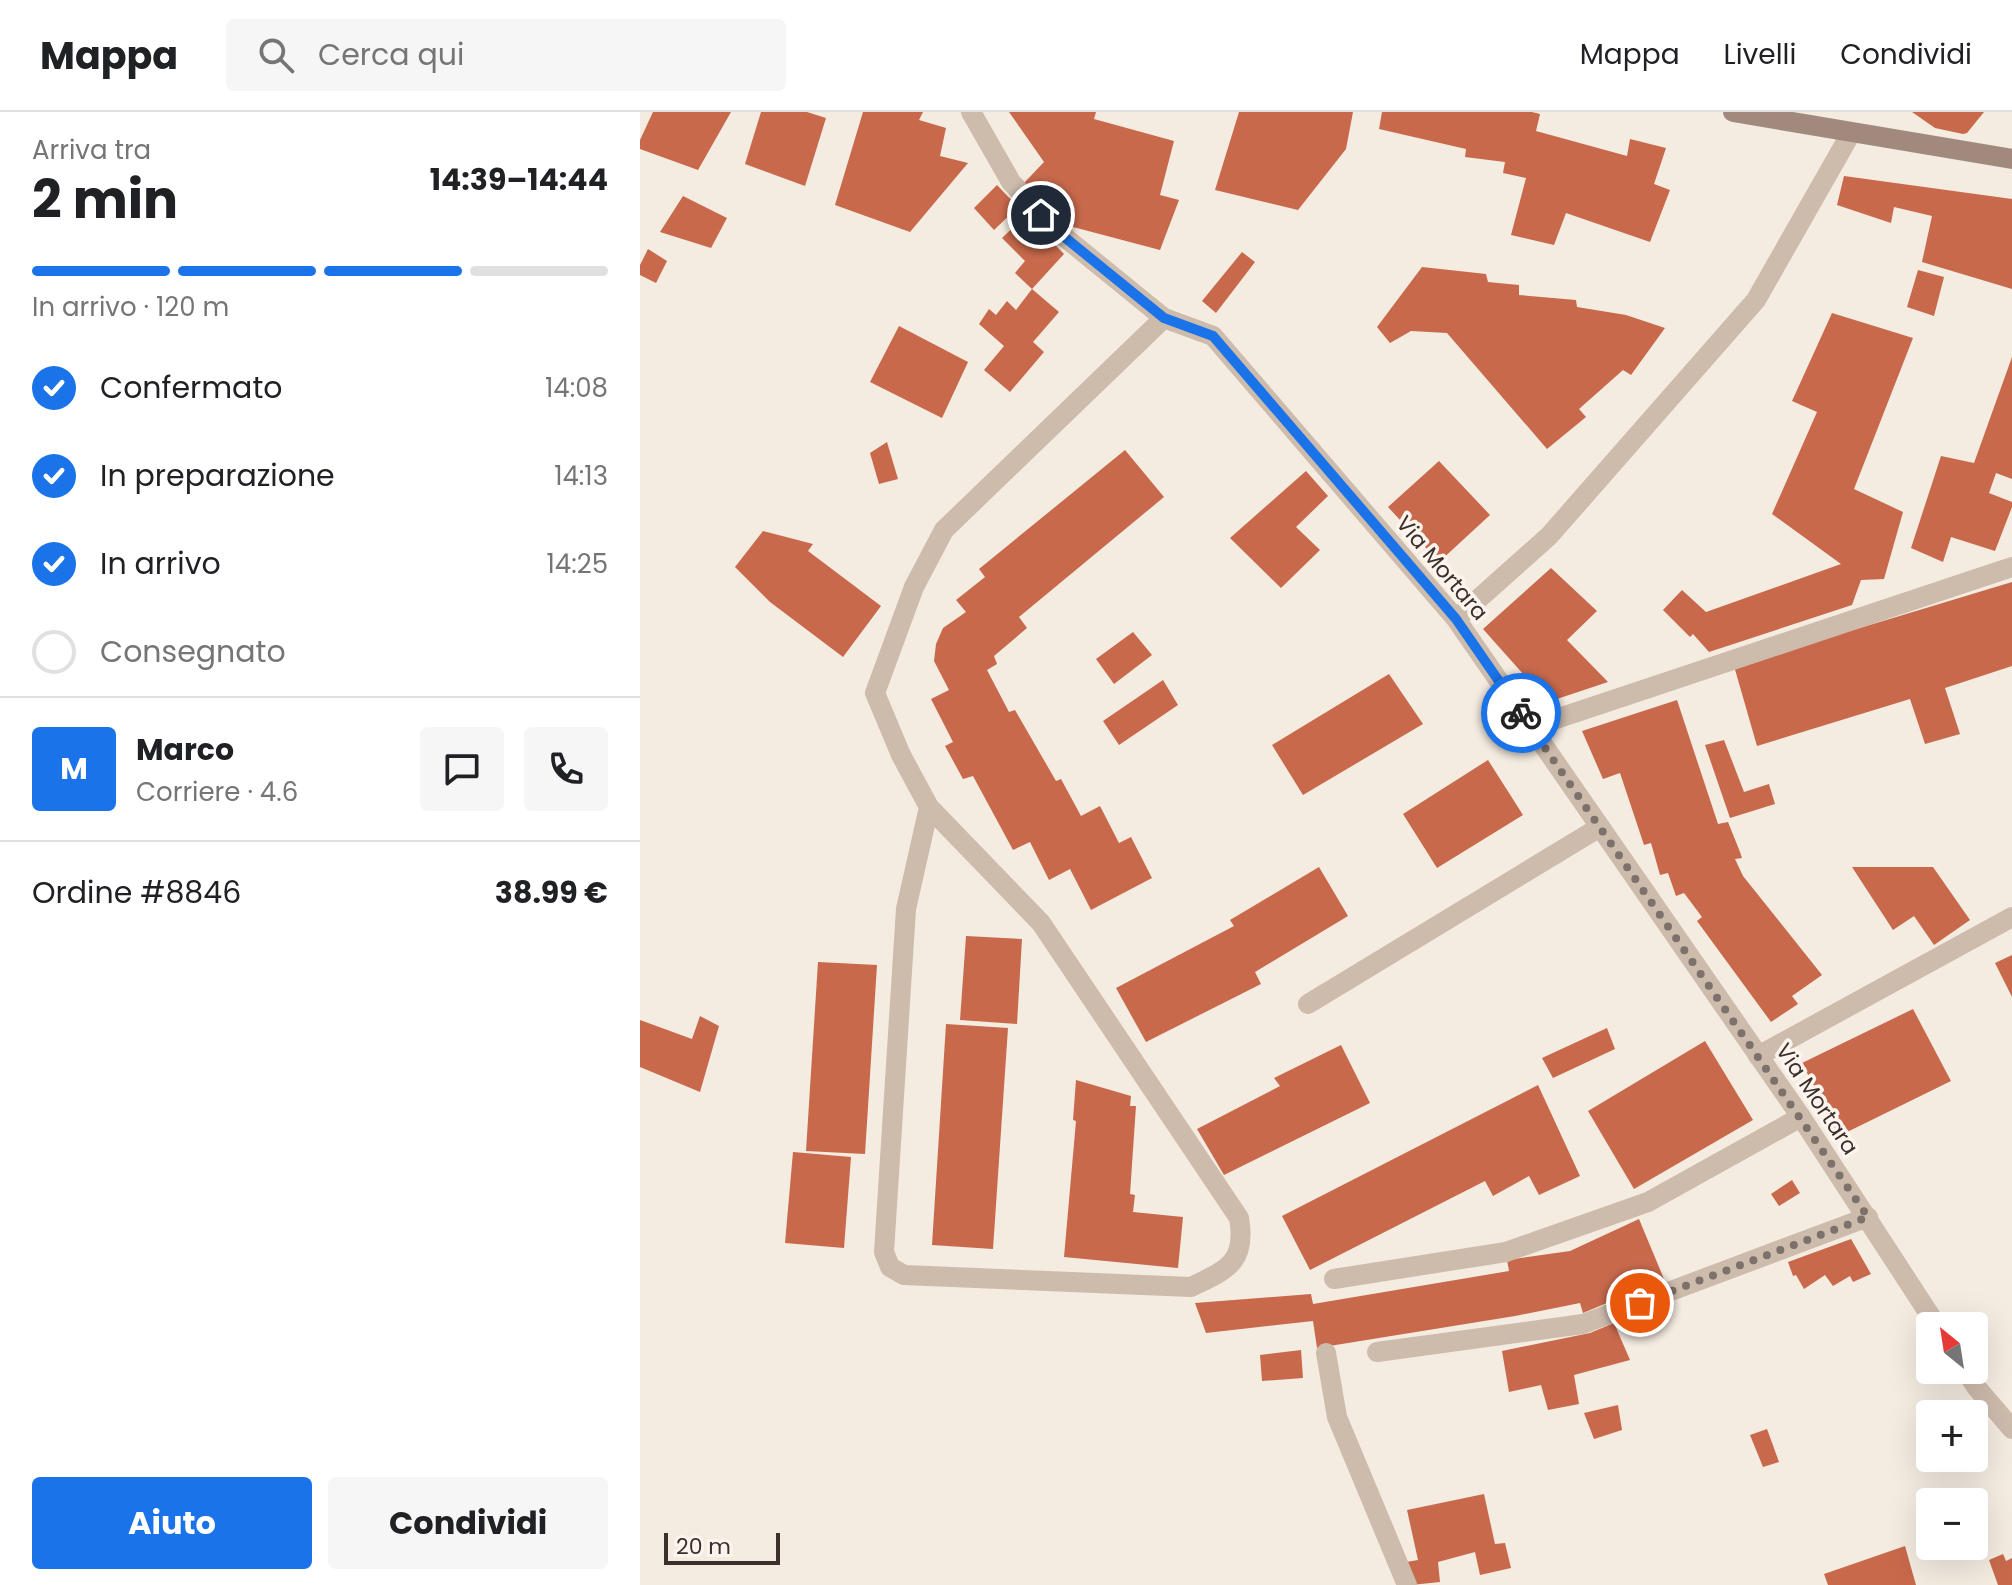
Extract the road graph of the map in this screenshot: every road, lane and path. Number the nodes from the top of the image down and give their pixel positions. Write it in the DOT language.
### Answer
graph roads {
  1 [pos="971,112"];
  2 [pos="1733,112"];
  3 [pos="1851,133"];
  4 [pos="2012,159"];
  5 [pos="1164,318"];
  6 [pos="2012,567"];
  7 [pos="1456,619"];
  8 [pos="1532,727"];
  9 [pos="929,807"];
  10 [pos="1600,827"];
  11 [pos="2012,917"];
  12 [pos="1308,1004"];
  13 [pos="1758,1056"];
  14 [pos="1801,1117"];
  15 [pos="1868,1217"];
  16 [pos="1334,1279"];
  17 [pos="1928,1312"];
  18 [pos="1377,1352"];
  19 [pos="1326,1353"];
  20 [pos="1974,1384"];
  21 [pos="2012,1429"];
  22 [pos="1407,1585"];
  1 -- 5 [label="street, Via Mortara"];
  2 -- 3 [label="main road"];
  3 -- 4 [label="main road"];
  3 -- 7 [label="street"];
  5 -- 7 [label="street, Via Mortara"];
  5 -- 9 [label="street"];
  6 -- 8 [label="street"];
  7 -- 8 [label="street, Via Mortara"];
  8 -- 10 [label="street, Via Mortara"];
  9 -- 9 [label="street"];
  10 -- 12 [label="street"];
  10 -- 13 [label="street, Via Mortara"];
  11 -- 13 [label="street"];
  13 -- 14 [label="street, Via Mortara"];
  14 -- 15 [label="street, Via Mortara"];
  14 -- 16 [label="street"];
  15 -- 17 [label="street, Via Mortara"];
  15 -- 18 [label="street"];
  19 -- 22 [label="street"];
  20 -- 21 [label="street"];
}
